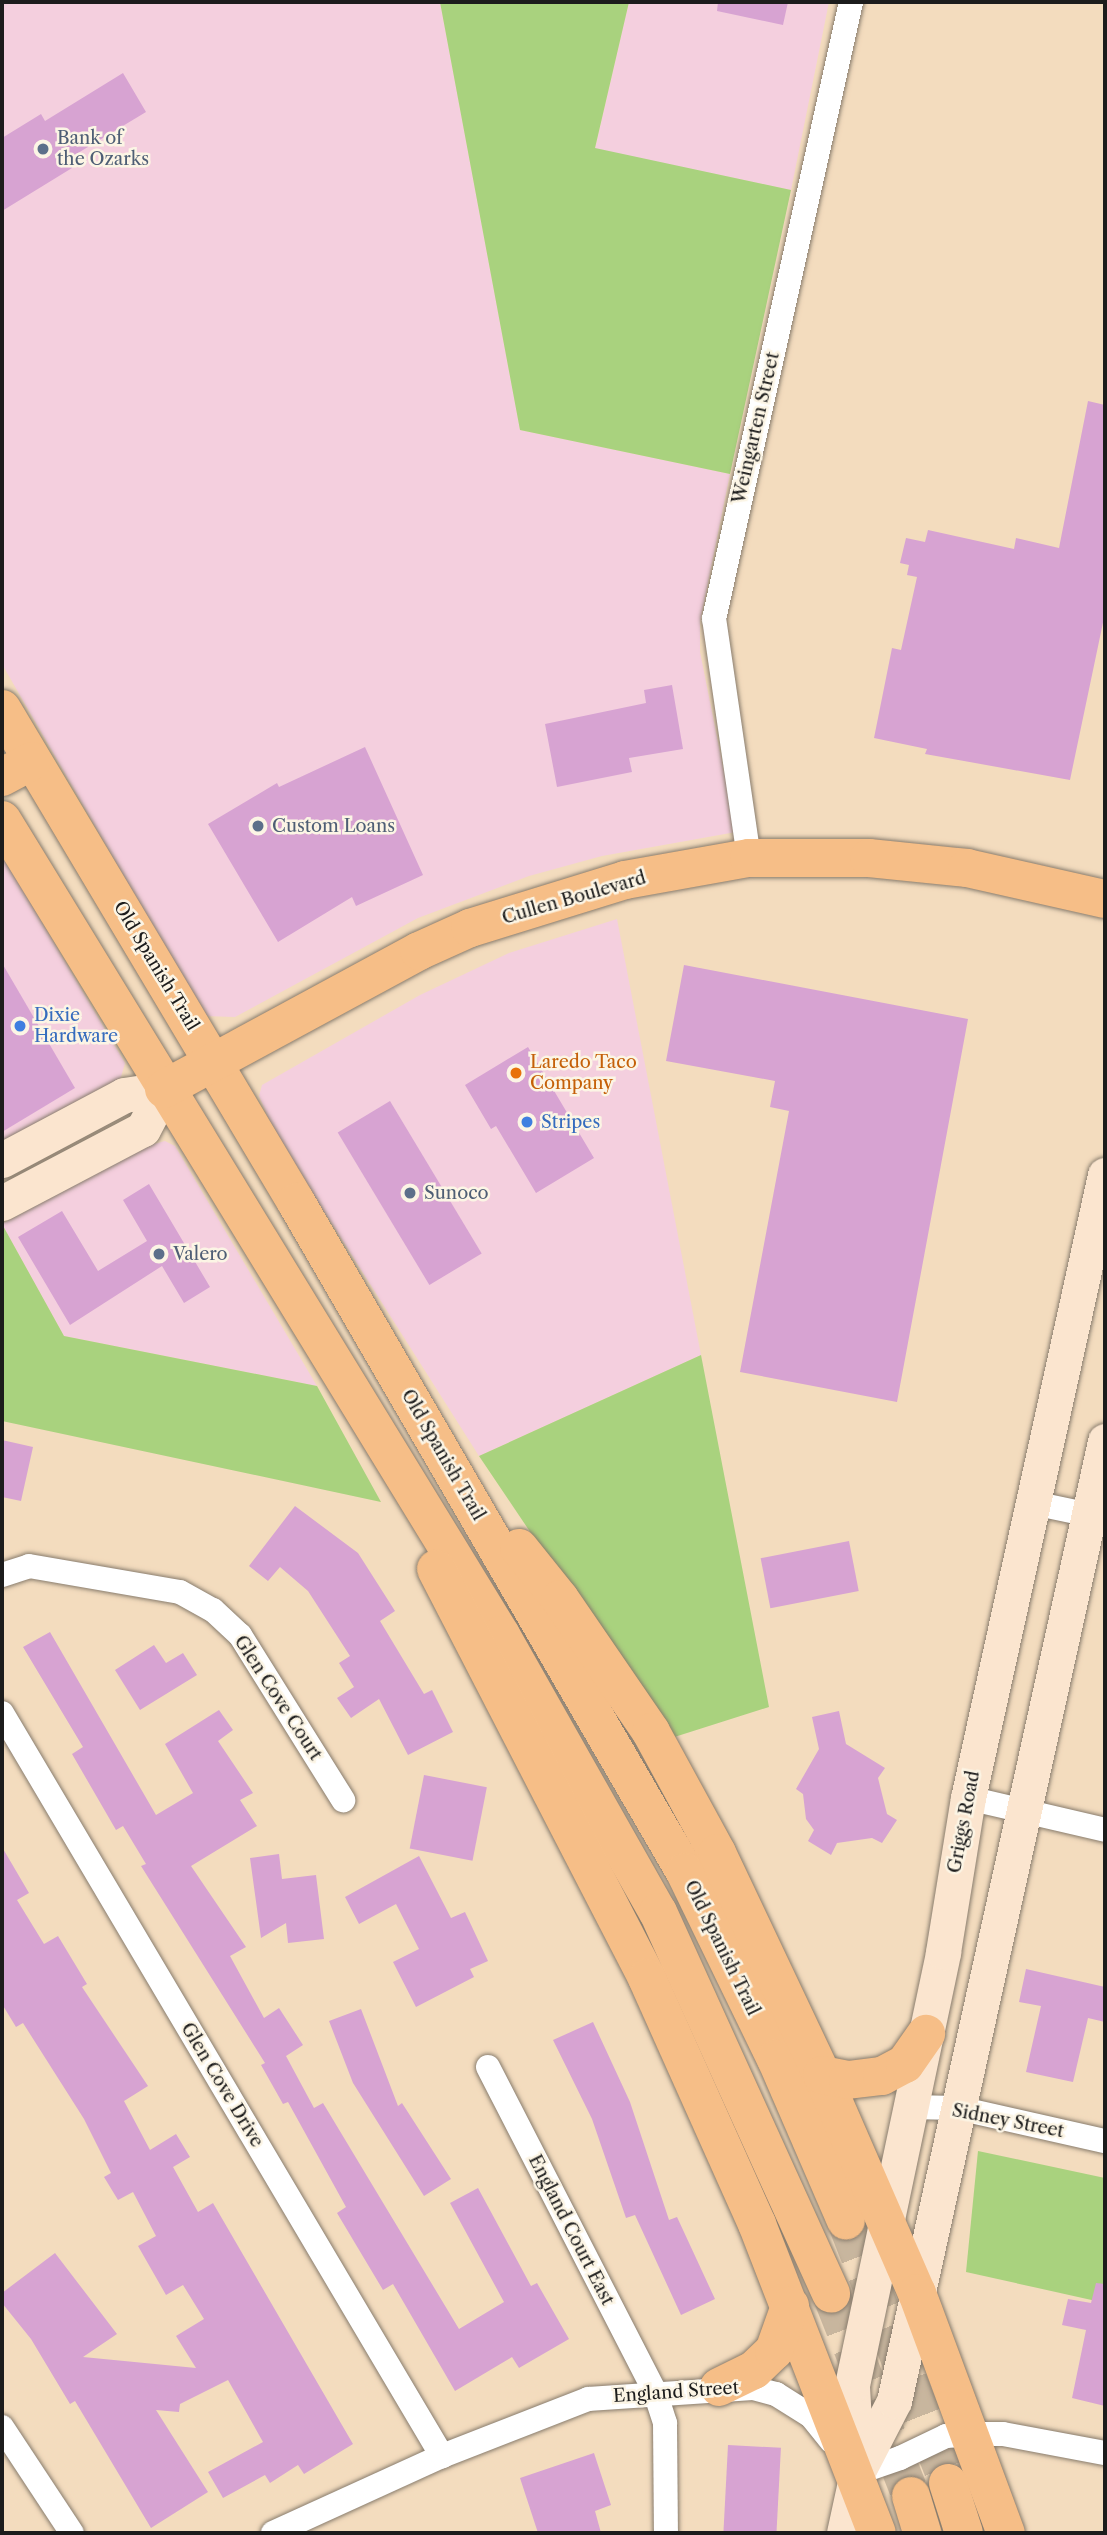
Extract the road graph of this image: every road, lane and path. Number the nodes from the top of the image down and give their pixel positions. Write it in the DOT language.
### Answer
graph roads {
  1 [pos="851,2"];
  2 [pos="2,709"];
  3 [pos="17,769"];
  4 [pos="2,820"];
  5 [pos="749,858"];
  6 [pos="1105,899"];
  7 [pos="214,1063"];
  8 [pos="164,1089"];
  9 [pos="2,1160"];
  10 [pos="1105,1175"];
  11 [pos="2,1203"];
  12 [pos="1102,1210"];
  13 [pos="1105,1441"];
  14 [pos="442,1452"];
  15 [pos="407,1485"];
  16 [pos="464,1491"];
  17 [pos="1033,1503"];
  18 [pos="1097,1517"];
  19 [pos="2,1575"];
  20 [pos="2,1713"];
  21 [pos="968,1798"];
  22 [pos="343,1800"];
  23 [pos="1024,1811"];
  24 [pos="1105,1830"];
  25 [pos="926,2034"];
  26 [pos="488,2067"];
  27 [pos="822,2075"];
  28 [pos="910,2107"];
  29 [pos="958,2108"];
  30 [pos="1105,2141"];
  31 [pos="846,2221"];
  32 [pos="885,2221"];
  33 [pos="917,2293"];
  34 [pos="831,2294"];
  35 [pos="790,2306"];
  36 [pos="719,2388"];
  37 [pos="655,2392"];
  38 [pos="2,2427"];
  39 [pos="972,2434"];
  40 [pos="1105,2454"];
  41 [pos="442,2456"];
  42 [pos="856,2473"];
  43 [pos="948,2483"];
  44 [pos="911,2497"];
  45 [pos="72,2533"];
  46 [pos="273,2533"];
  47 [pos="666,2533"];
  48 [pos="844,2533"];
  49 [pos="877,2533"];
  50 [pos="922,2533"];
  51 [pos="964,2533"];
  52 [pos="1006,2533"];
  1 -- 5 [label="street, Weingarten Street"];
  2 -- 3 [label="main road, Old Spanish Trail"];
  3 -- 7 [label="main road, Old Spanish Trail"];
  4 -- 8 [label="main road"];
  5 -- 6 [label="main road, Cullen Boulevard"];
  5 -- 7 [label="main road, Cullen Boulevard"];
  7 -- 8 [label="main road, Cullen Boulevard"];
  7 -- 14 [label="main road, Old Spanish Trail"];
  8 -- 9 [label="main road, Cullen Boulevard"];
  8 -- 11 [label="main road"];
  8 -- 15 [label="main road"];
  10 -- 12 [label="main road, Griggs Road"];
  12 -- 17 [label="main road, Griggs Road"];
  13 -- 18 [label="main road, Griggs Road"];
  14 -- 15 [label="main road"];
  14 -- 16 [label="main road, Old Spanish Trail"];
  15 -- 34 [label="main road"];
  15 -- 35 [label="main road"];
  16 -- 27 [label="main road"];
  16 -- 31 [label="main road, Old Spanish Trail"];
  17 -- 18 [label="street"];
  17 -- 21 [label="main road, Griggs Road"];
  18 -- 23 [label="main road, Griggs Road"];
  19 -- 22 [label="street, Glen Cove Court"];
  20 -- 41 [label="street, Glen Cove Drive"];
  21 -- 23 [label="street"];
  21 -- 25 [label="main road, Griggs Road"];
  23 -- 24 [label="street"];
  23 -- 29 [label="main road, Griggs Road"];
  25 -- 27 [label="main road"];
  25 -- 28 [label="main road, Griggs Road"];
  26 -- 37 [label="street, England Court East"];
  27 -- 32 [label="main road"];
  28 -- 29 [label="street, Sidney Street"];
  28 -- 32 [label="main road, Griggs Road"];
  29 -- 30 [label="street, Sidney Street"];
  29 -- 33 [label="main road, Griggs Road"];
  32 -- 33 [label="main road"];
  32 -- 42 [label="main road, Griggs Road"];
  33 -- 39 [label="main road"];
  33 -- 42 [label="main road, Griggs Road"];
  35 -- 36 [label="main road"];
  35 -- 42 [label="main road"];
  36 -- 37 [label="street, England Street"];
  36 -- 42 [label="street, England Street"];
  37 -- 41 [label="street, England Street"];
  37 -- 47 [label="street, England Court East"];
  38 -- 45 [label="street"];
  39 -- 40 [label="street"];
  39 -- 42 [label="street"];
  39 -- 52 [label="main road"];
  41 -- 46 [label="street, England Street"];
  42 -- 48 [label="main road, Griggs Road"];
  42 -- 49 [label="main road"];
  43 -- 51 [label="main road"];
  44 -- 50 [label="main road"];
}
